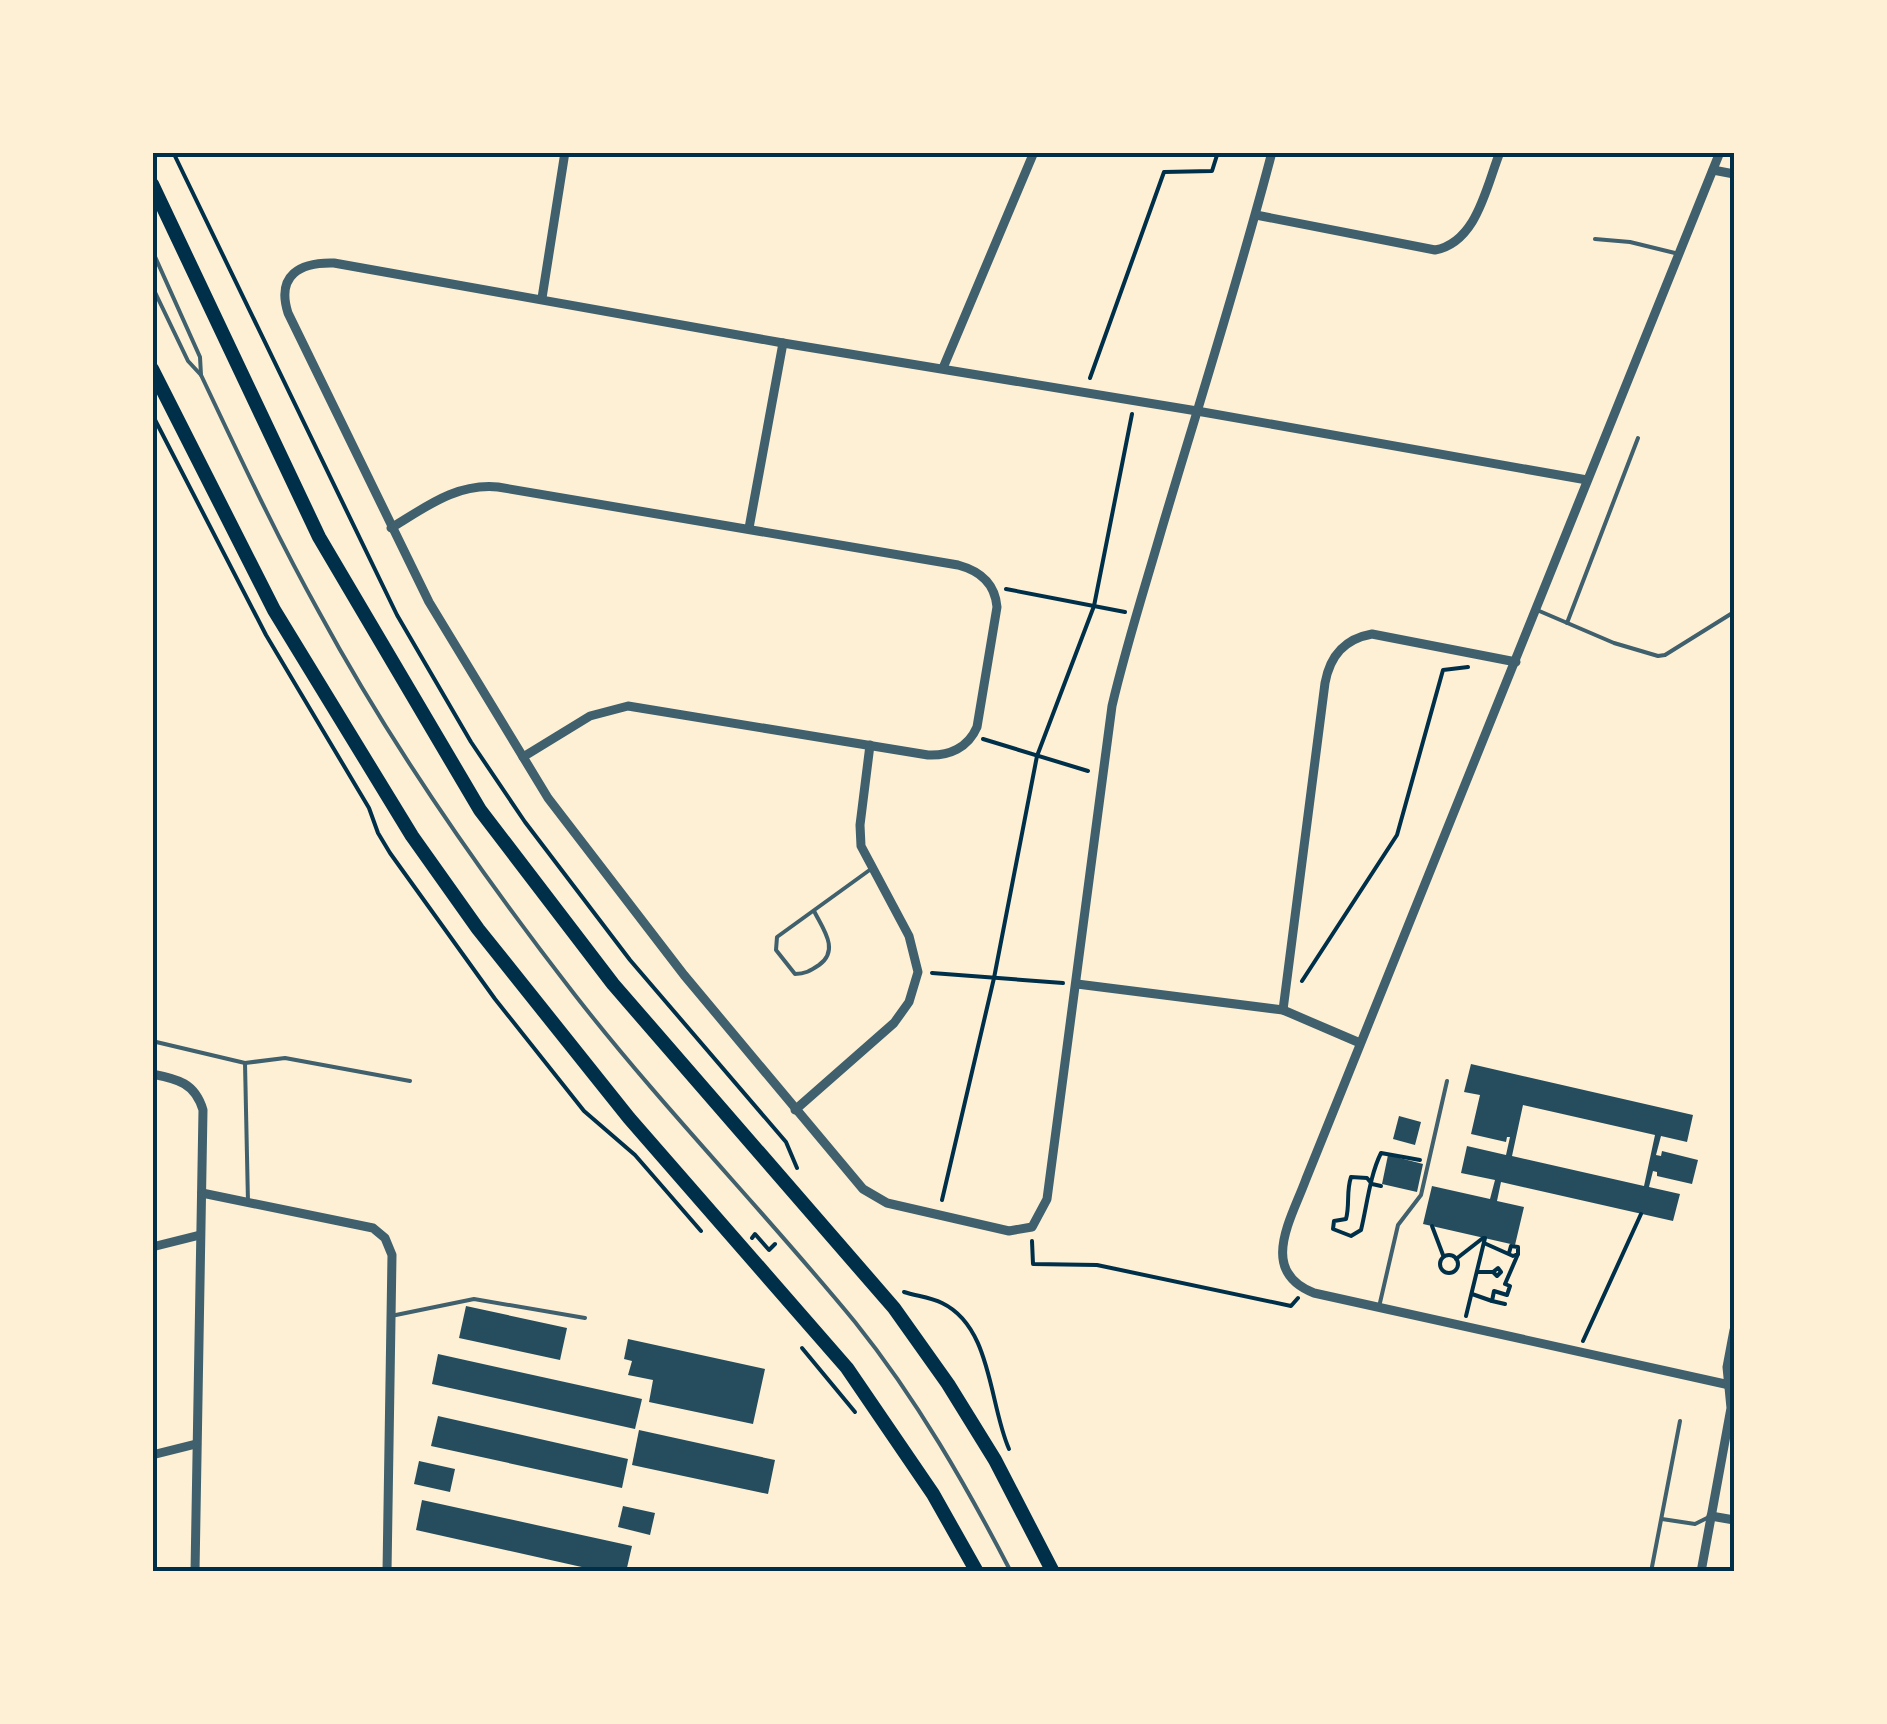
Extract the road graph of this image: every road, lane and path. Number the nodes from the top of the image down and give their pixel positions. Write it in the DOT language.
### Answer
graph roads {
  1 [pos="565,152"];
  2 [pos="1034,152"];
  3 [pos="1218,152"];
  4 [pos="1272,152"];
  5 [pos="1500,152"];
  6 [pos="1720,152"];
  7 [pos="1713,170"];
  8 [pos="1734,174"];
  9 [pos="152,184"];
  10 [pos="1256,215"];
  11 [pos="1595,240"];
  12 [pos="152,250"];
  13 [pos="1679,254"];
  14 [pos="152,286"];
  15 [pos="542,298"];
  16 [pos="782,343"];
  17 [pos="944,368"];
  18 [pos="152,369"];
  19 [pos="201,375"];
  20 [pos="1085,392"];
  21 [pos="1134,400"];
  22 [pos="1196,411"];
  23 [pos="1638,438"];
  24 [pos="1587,480"];
  25 [pos="391,528"];
  26 [pos="749,528"];
  27 [pos="992,586"];
  28 [pos="1094,606"];
  29 [pos="1536,610"];
  30 [pos="1734,612"];
  31 [pos="1136,614"];
  32 [pos="1566,622"];
  33 [pos="1516,662"];
  34 [pos="1480,666"];
  35 [pos="974,736"];
  36 [pos="870,745"];
  37 [pos="522,756"];
  38 [pos="1037,756"];
  39 [pos="1102,776"];
  40 [pos="871,869"];
  41 [pos="814,911"];
  42 [pos="918,972"];
  43 [pos="994,978"];
  44 [pos="1076,984"];
  45 [pos="1282,1010"];
  46 [pos="152,1041"];
  47 [pos="1360,1042"];
  48 [pos="245,1062"];
  49 [pos="152,1074"];
  50 [pos="1447,1081"];
  51 [pos="410,1082"];
  52 [pos="795,1110"];
  53 [pos="1430,1162"];
  54 [pos="1372,1184"];
  55 [pos="1381,1186"];
  56 [pos="202,1194"];
  57 [pos="248,1203"];
  58 [pos="938,1214"];
  59 [pos="1641,1214"];
  60 [pos="1032,1226"];
  61 [pos="1432,1226"];
  62 [pos="200,1235"];
  63 [pos="1524,1238"];
  64 [pos="1484,1240"];
  65 [pos="748,1241"];
  66 [pos="775,1244"];
  67 [pos="152,1247"];
  68 [pos="1509,1253"];
  69 [pos="1519,1253"];
  70 [pos="1443,1257"];
  71 [pos="1456,1259"];
  72 [pos="1477,1272"];
  73 [pos="1508,1274"];
  74 [pos="896,1286"];
  75 [pos="1306,1290"];
  76 [pos="1472,1294"];
  77 [pos="1492,1300"];
  78 [pos="1504,1304"];
  79 [pos="1379,1308"];
  80 [pos="392,1316"];
  81 [pos="585,1318"];
  82 [pos="1464,1327"];
  83 [pos="1734,1330"];
  84 [pos="802,1348"];
  85 [pos="1581,1353"];
  86 [pos="1732,1386"];
  87 [pos="1680,1420"];
  88 [pos="865,1426"];
  89 [pos="196,1444"];
  90 [pos="152,1455"];
  91 [pos="1014,1460"];
  92 [pos="1711,1516"];
  93 [pos="1662,1519"];
  94 [pos="1734,1520"];
  95 [pos="195,1572"];
  96 [pos="387,1572"];
  97 [pos="977,1572"];
  98 [pos="1011,1572"];
  99 [pos="1053,1572"];
  100 [pos="1652,1572"];
  101 [pos="1701,1572"];
  1 -- 15 [label="street"];
  2 -- 17 [label="street"];
  3 -- 20 [label="path"];
  4 -- 10 [label="street"];
  5 -- 10 [label="street"];
  6 -- 7 [label="street"];
  7 -- 8 [label="street"];
  7 -- 13 [label="street"];
  9 -- 99 [label="main road"];
  10 -- 22 [label="street"];
  11 -- 13 [label="lane"];
  12 -- 19 [label="lane"];
  13 -- 24 [label="street"];
  14 -- 19 [label="lane"];
  15 -- 16 [label="street"];
  15 -- 25 [label="street"];
  16 -- 17 [label="street"];
  16 -- 26 [label="street"];
  17 -- 20 [label="street"];
  18 -- 97 [label="main road"];
  19 -- 98 [label="lane"];
  20 -- 21 [label="street"];
  21 -- 22 [label="street"];
  21 -- 28 [label="path"];
  22 -- 24 [label="street"];
  22 -- 31 [label="street"];
  23 -- 32 [label="lane"];
  24 -- 29 [label="street"];
  25 -- 26 [label="street"];
  25 -- 37 [label="street"];
  26 -- 27 [label="street"];
  27 -- 28 [label="path"];
  27 -- 35 [label="street"];
  28 -- 31 [label="path"];
  28 -- 38 [label="path"];
  29 -- 32 [label="lane"];
  29 -- 33 [label="street"];
  30 -- 32 [label="lane"];
  31 -- 39 [label="street"];
  33 -- 45 [label="street"];
  33 -- 47 [label="street"];
  34 -- 45 [label="path"];
  35 -- 36 [label="street"];
  35 -- 38 [label="path"];
  36 -- 37 [label="street"];
  36 -- 40 [label="street"];
  37 -- 52 [label="street"];
  38 -- 39 [label="path"];
  38 -- 43 [label="path"];
  39 -- 44 [label="street"];
  40 -- 41 [label="lane"];
  40 -- 42 [label="street"];
  41 -- 41 [label="lane"];
  42 -- 43 [label="path"];
  42 -- 52 [label="street"];
  43 -- 44 [label="path"];
  43 -- 58 [label="path"];
  44 -- 45 [label="street"];
  44 -- 60 [label="street"];
  45 -- 47 [label="street"];
  46 -- 48 [label="lane"];
  47 -- 75 [label="street"];
  48 -- 51 [label="lane"];
  48 -- 57 [label="lane"];
  49 -- 56 [label="street"];
  50 -- 53 [label="lane"];
  52 -- 58 [label="street"];
  53 -- 54 [label="path"];
  53 -- 79 [label="lane"];
  54 -- 54 [label="path"];
  54 -- 55 [label="path"];
  56 -- 57 [label="street"];
  56 -- 62 [label="street"];
  57 -- 80 [label="street"];
  58 -- 60 [label="street"];
  59 -- 85 [label="path"];
  60 -- 75 [label="path"];
  61 -- 70 [label="path"];
  62 -- 67 [label="street"];
  62 -- 89 [label="street"];
  63 -- 69 [label="path"];
  64 -- 68 [label="path"];
  64 -- 71 [label="path"];
  64 -- 72 [label="path"];
  65 -- 66 [label="path"];
  68 -- 69 [label="path"];
  68 -- 69 [label="path"];
  69 -- 73 [label="path"];
  70 -- 71 [label="path"];
  70 -- 71 [label="path"];
  72 -- 73 [label="path"];
  72 -- 76 [label="path"];
  73 -- 77 [label="path"];
  74 -- 91 [label="path"];
  75 -- 79 [label="street"];
  76 -- 77 [label="path"];
  76 -- 82 [label="path"];
  77 -- 78 [label="path"];
  79 -- 82 [label="street"];
  80 -- 81 [label="lane"];
  80 -- 96 [label="street"];
  82 -- 85 [label="street"];
  83 -- 86 [label="street"];
  84 -- 88 [label="path"];
  85 -- 86 [label="street"];
  86 -- 92 [label="street"];
  87 -- 93 [label="lane"];
  89 -- 90 [label="street"];
  89 -- 95 [label="street"];
  92 -- 93 [label="lane"];
  92 -- 94 [label="street"];
  92 -- 101 [label="street"];
  93 -- 100 [label="lane"];
}
